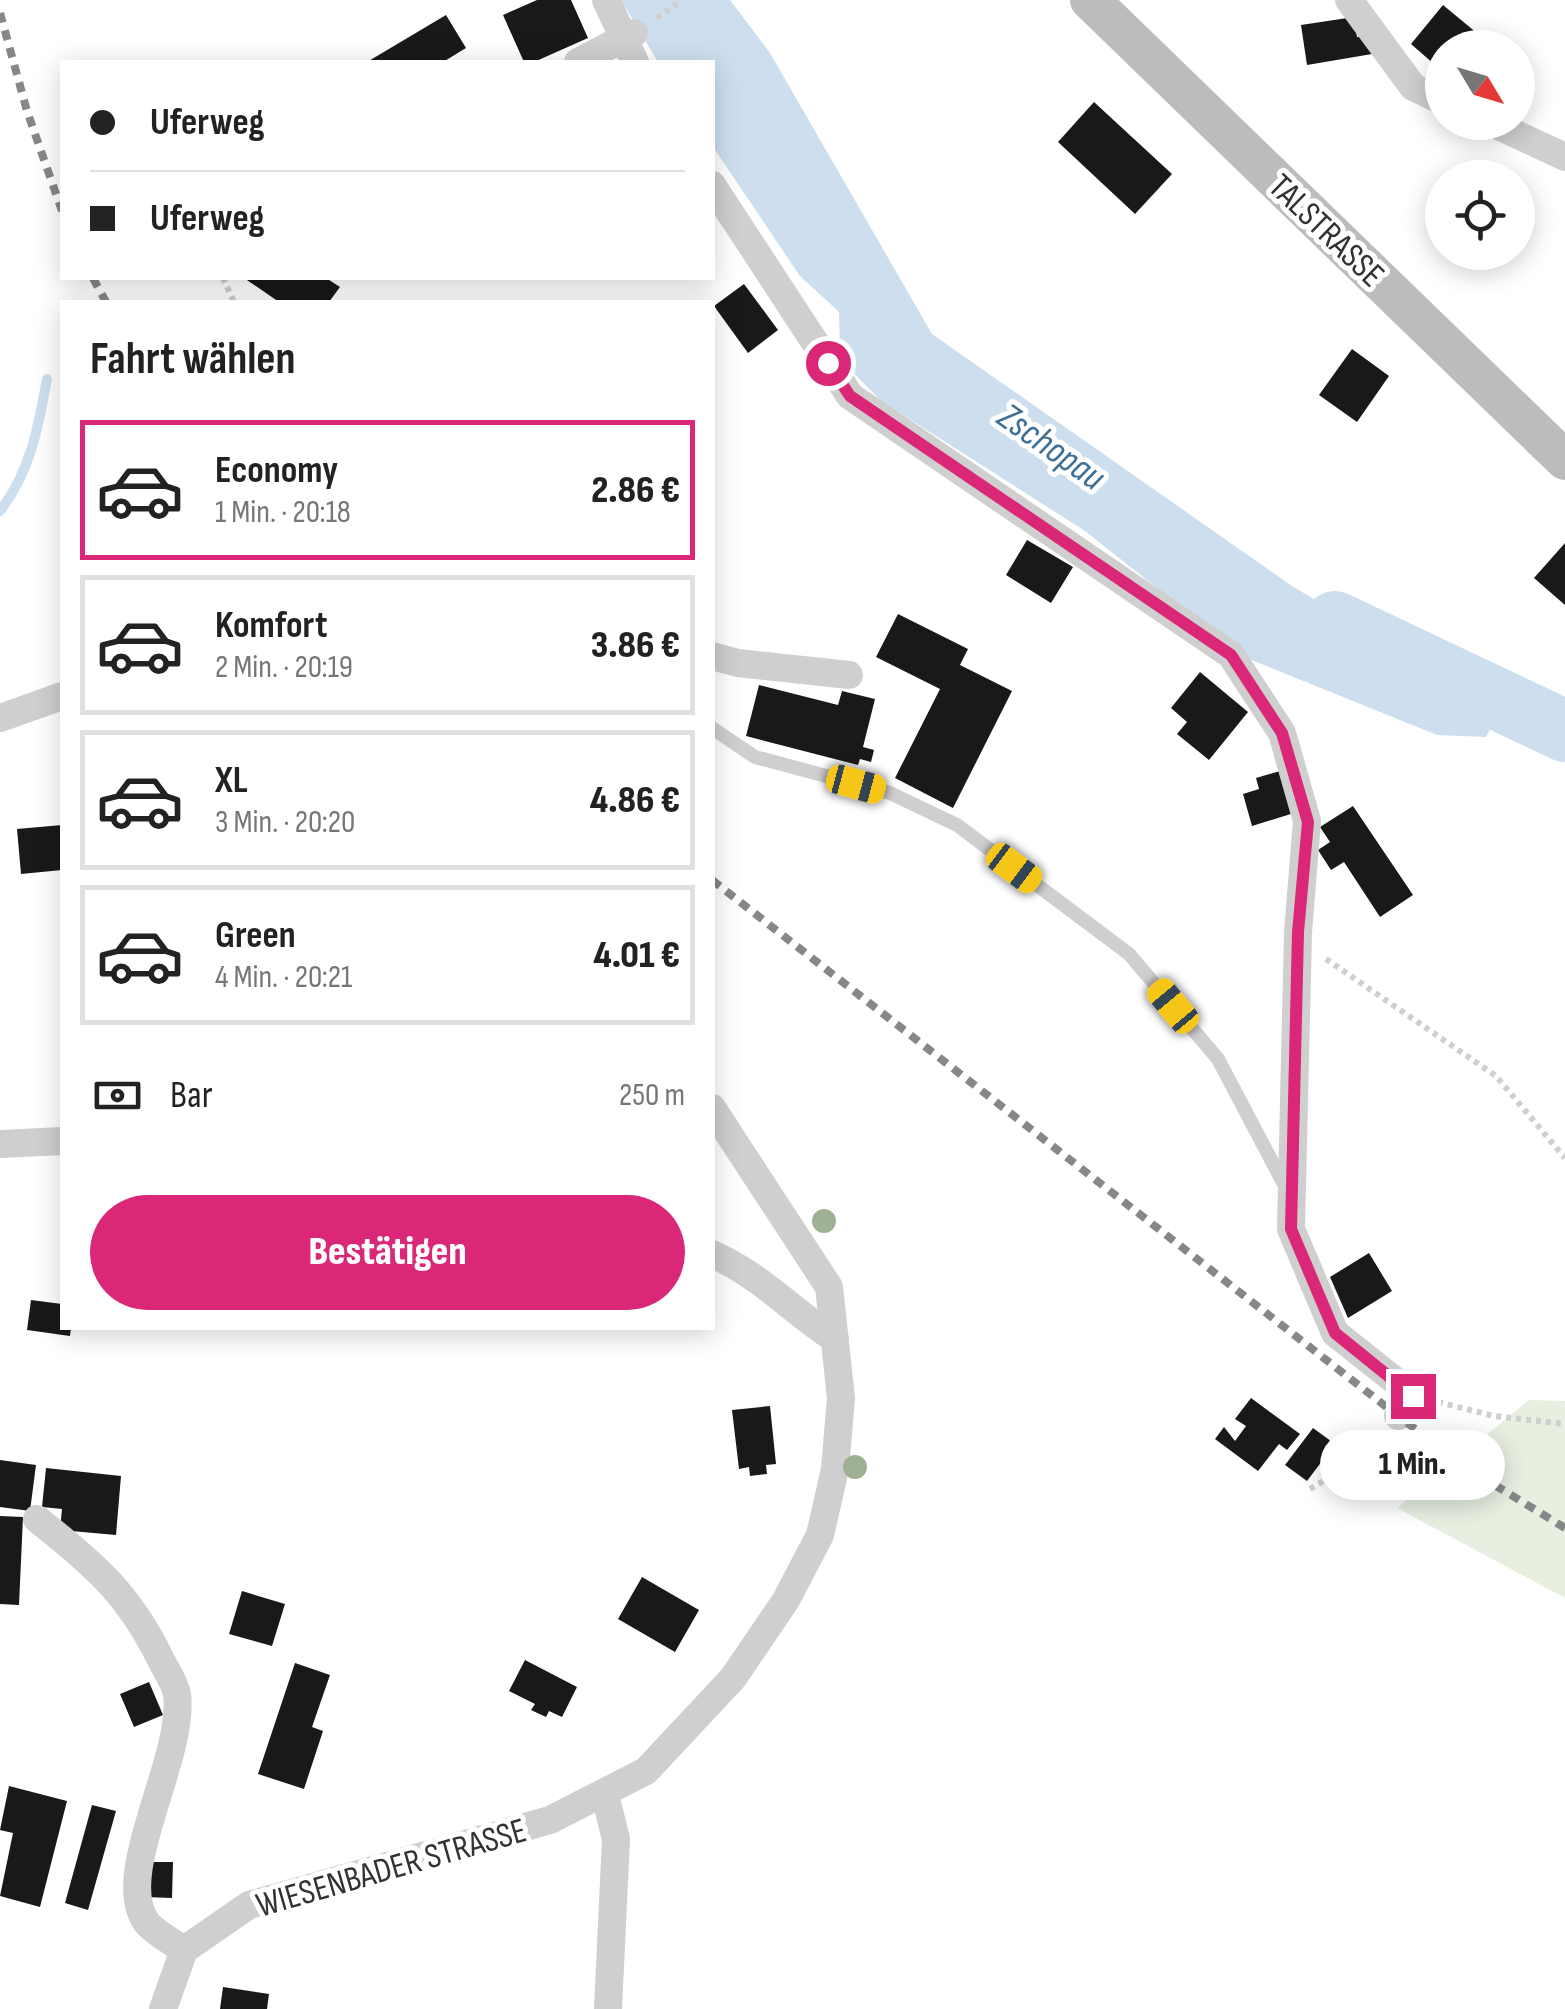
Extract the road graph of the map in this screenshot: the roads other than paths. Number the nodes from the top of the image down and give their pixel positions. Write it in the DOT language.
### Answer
graph roads {
  1 [pos="606,0"];
  2 [pos="1090,0"];
  3 [pos="1349,0"];
  4 [pos="631,46"];
  5 [pos="585,60"];
  6 [pos="1425,93"];
  7 [pos="1529,140"];
  8 [pos="1565,157"];
  9 [pos="715,191"];
  10 [pos="1565,460"];
  11 [pos="715,657"];
  12 [pos="848,676"];
  13 [pos="60,697"];
  14 [pos="0,718"];
  15 [pos="715,730"];
  16 [pos="715,1113"];
  17 [pos="60,1140"];
  18 [pos="0,1144"];
  19 [pos="1290,1195"];
  20 [pos="715,1255"];
  21 [pos="836,1339"];
  22 [pos="1405,1406"];
  23 [pos="36,1520"];
  24 [pos="605,1794"];
  25 [pos="184,1950"];
  26 [pos="162,2009"];
  27 [pos="608,2009"];
  1 -- 4 [label="street"];
  2 -- 10 [label="main road, TALSTRASSE"];
  3 -- 6 [label="street"];
  4 -- 5 [label="street"];
  7 -- 8 [label="street"];
  9 -- 19 [label="street"];
  11 -- 12 [label="street"];
  13 -- 14 [label="street"];
  15 -- 19 [label="lane"];
  16 -- 21 [label="street, WIESENBADER STRASSE"];
  17 -- 18 [label="street"];
  19 -- 22 [label="street"];
  20 -- 21 [label="street"];
  21 -- 24 [label="street, WIESENBADER STRASSE"];
  23 -- 25 [label="street"];
  24 -- 25 [label="street, WIESENBADER STRASSE"];
  24 -- 27 [label="street"];
  25 -- 26 [label="street"];
}
